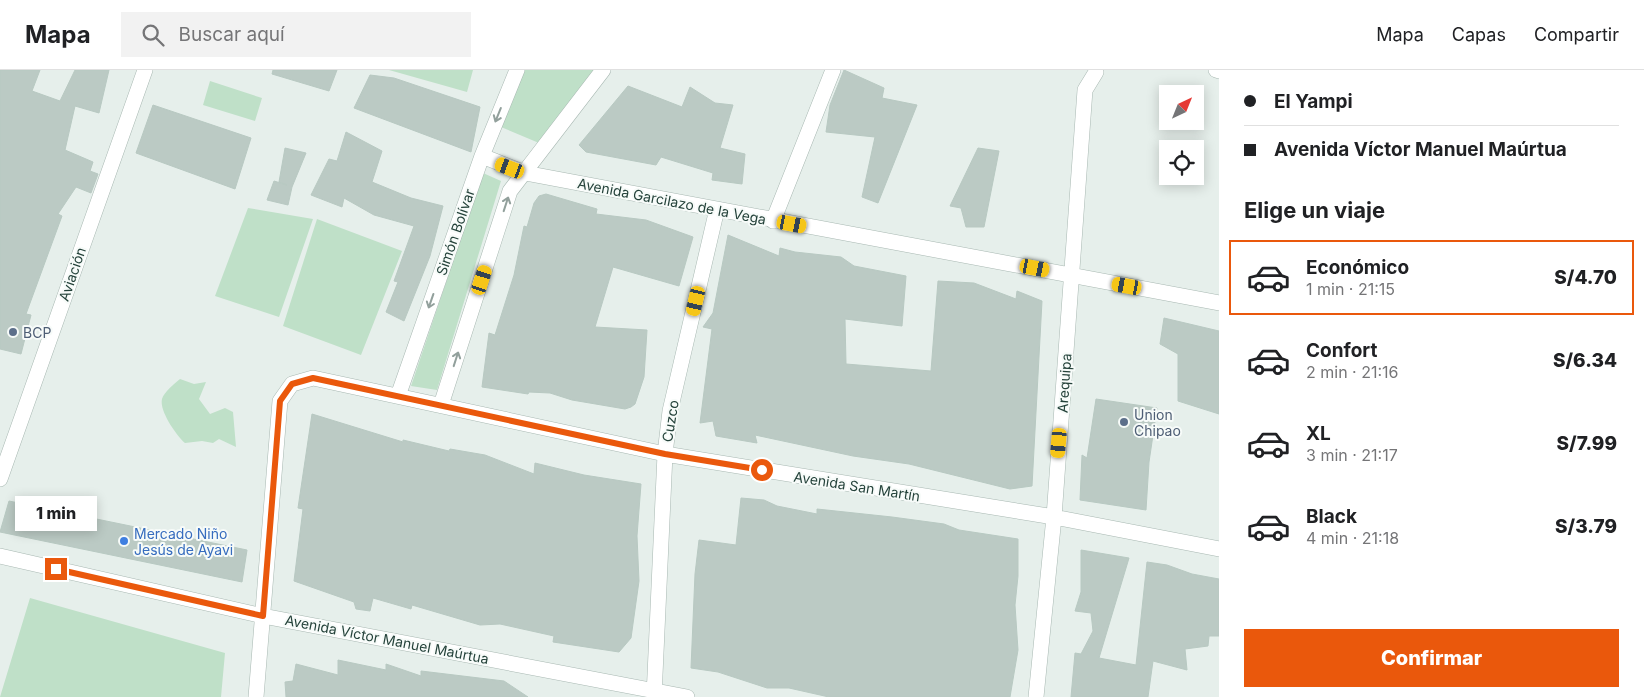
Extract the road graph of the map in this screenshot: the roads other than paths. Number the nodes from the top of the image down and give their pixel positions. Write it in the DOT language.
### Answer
graph roads {
  1 [pos="145,70"];
  2 [pos="517,70"];
  3 [pos="603,70"];
  4 [pos="833,70"];
  5 [pos="1095,71"];
  6 [pos="482,156"];
  7 [pos="525,173"];
  8 [pos="717,210"];
  9 [pos="773,221"];
  10 [pos="1072,275"];
  11 [pos="1219,303"];
  12 [pos="398,396"];
  13 [pos="441,405"];
  14 [pos="665,454"];
  15 [pos="0,479"];
  16 [pos="1054,517"];
  17 [pos="1219,549"];
  18 [pos="0,556"];
  19 [pos="263,616"];
  20 [pos="655,694"];
  21 [pos="256,697"];
  22 [pos="687,697"];
  23 [pos="1036,697"];
  1 -- 15 [label="street, Aviación"];
  2 -- 6 [label="street, Simón Bolívar, one-way"];
  3 -- 7 [label="street"];
  4 -- 9 [label="street"];
  5 -- 10 [label="street, Arequipa"];
  6 -- 7 [label="street, Avenida Garcilazo de la Vega"];
  6 -- 12 [label="street, Simón Bolívar, one-way"];
  7 -- 8 [label="street, Avenida Garcilazo de la Vega"];
  13 -- 7 [label="street, one-way"];
  8 -- 9 [label="street, Avenida Garcilazo de la Vega"];
  8 -- 14 [label="street, Cuzco"];
  9 -- 10 [label="street, Avenida Garcilazo de la Vega"];
  10 -- 11 [label="street, Avenida Garcilazo de la Vega"];
  10 -- 16 [label="street, Arequipa"];
  12 -- 13 [label="street, Avenida San Martín"];
  12 -- 19 [label="street, Avenida San Martín"];
  13 -- 14 [label="street, Avenida San Martín"];
  14 -- 16 [label="street, Avenida San Martín"];
  14 -- 20 [label="street, Cuzco"];
  16 -- 17 [label="street, Avenida San Martín"];
  16 -- 23 [label="street, Arequipa"];
  18 -- 19 [label="street, Avenida Víctor Manuel Maúrtua"];
  19 -- 20 [label="street, Avenida Víctor Manuel Maúrtua"];
  19 -- 21 [label="street"];
  20 -- 22 [label="street, Avenida Víctor Manuel Maúrtua"];
}
